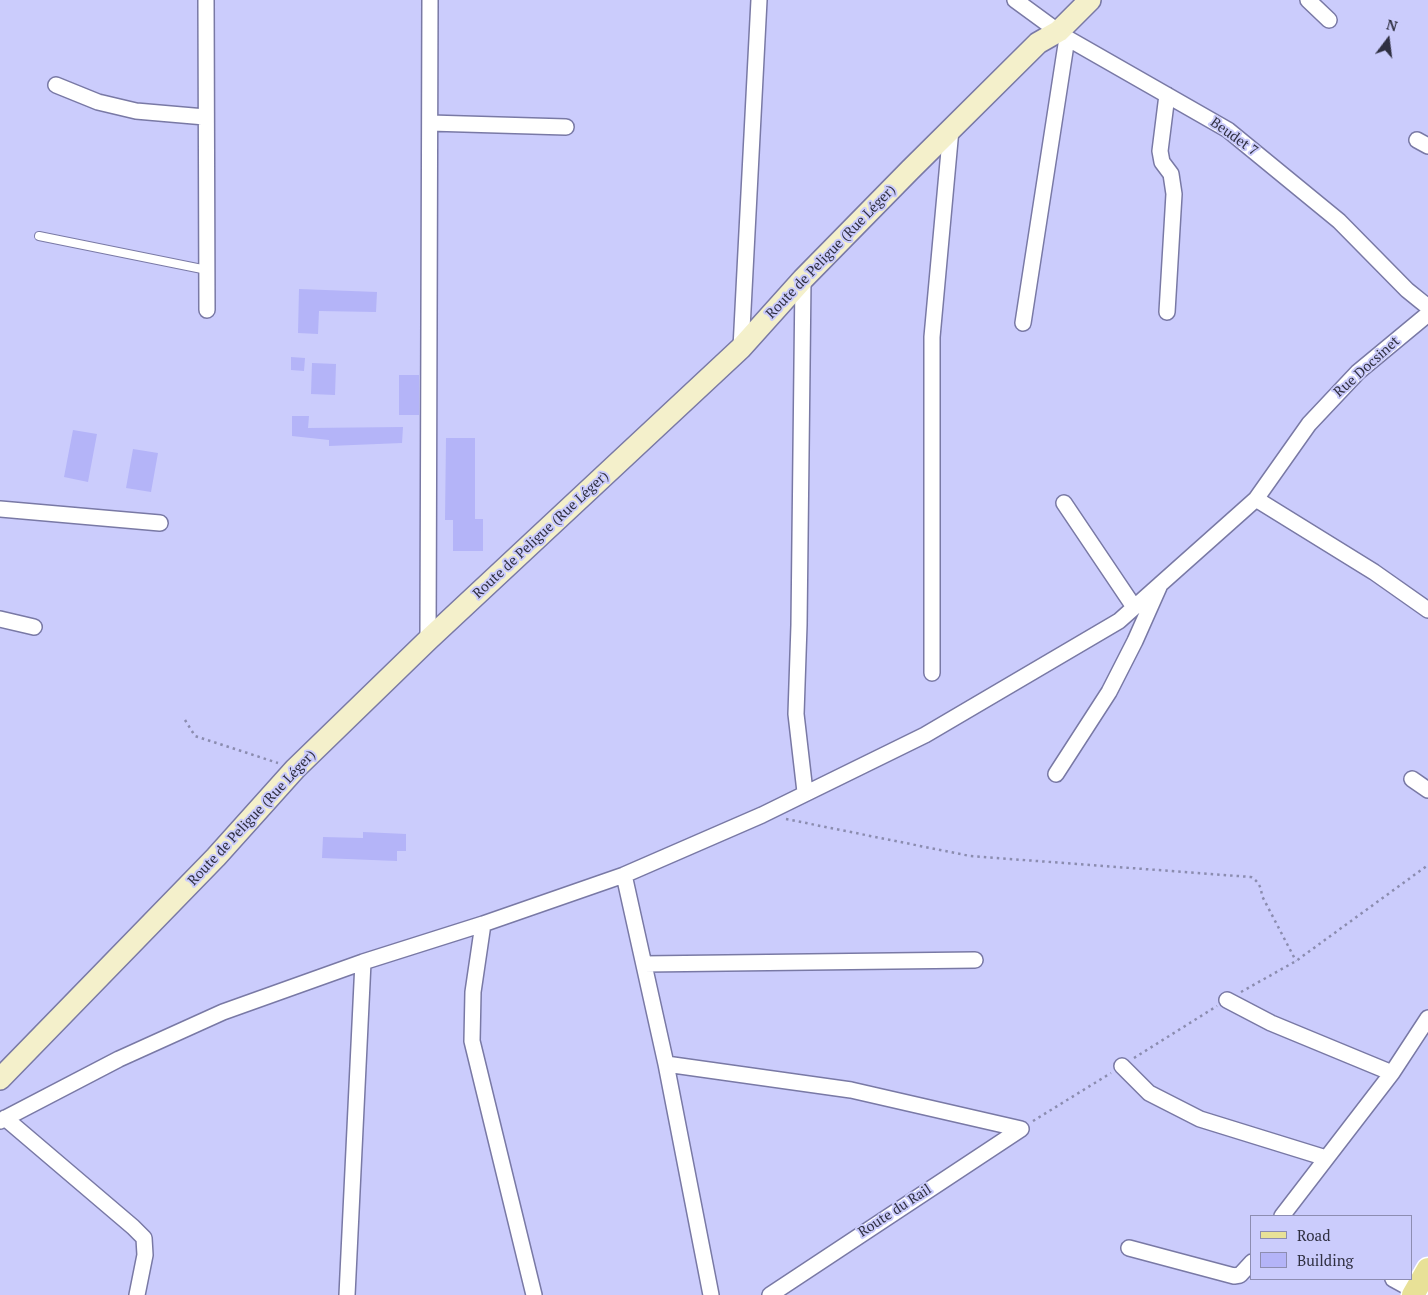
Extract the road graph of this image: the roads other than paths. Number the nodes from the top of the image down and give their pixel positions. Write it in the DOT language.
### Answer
graph roads {
  1 [pos="206,0"];
  2 [pos="430,0"];
  3 [pos="759,0"];
  4 [pos="1015,0"];
  5 [pos="1090,0"];
  6 [pos="1308,0"];
  7 [pos="1329,20"];
  8 [pos="1063,34"];
  9 [pos="56,85"];
  10 [pos="1167,95"];
  11 [pos="205,116"];
  12 [pos="430,124"];
  13 [pos="566,127"];
  14 [pos="951,129"];
  15 [pos="39,236"];
  16 [pos="206,270"];
  17 [pos="803,280"];
  18 [pos="1428,307"];
  19 [pos="207,310"];
  20 [pos="1166,312"];
  21 [pos="1428,314"];
  22 [pos="1023,324"];
  23 [pos="741,348"];
  24 [pos="1256,499"];
  25 [pos="1064,503"];
  26 [pos="0,509"];
  27 [pos="160,523"];
  28 [pos="1161,582"];
  29 [pos="1134,607"];
  30 [pos="1428,610"];
  31 [pos="0,619"];
  32 [pos="34,627"];
  33 [pos="428,640"];
  34 [pos="932,673"];
  35 [pos="1056,774"];
  36 [pos="1412,779"];
  37 [pos="1428,790"];
  38 [pos="806,792"];
  39 [pos="624,875"];
  40 [pos="483,924"];
  41 [pos="975,960"];
  42 [pos="363,962"];
  43 [pos="644,964"];
  44 [pos="1227,1000"];
  45 [pos="1428,1018"];
  46 [pos="666,1064"];
  47 [pos="1122,1066"];
  48 [pos="1392,1073"];
  49 [pos="0,1079"];
  50 [pos="2,1119"];
  51 [pos="1326,1158"];
  52 [pos="1283,1215"];
  53 [pos="1129,1248"];
  54 [pos="1250,1264"];
  55 [pos="1428,1269"];
  56 [pos="1394,1280"];
  57 [pos="1414,1293"];
  58 [pos="137,1295"];
  59 [pos="347,1295"];
  60 [pos="534,1295"];
  61 [pos="711,1295"];
  62 [pos="770,1295"];
  1 -- 11 [label="street"];
  2 -- 12 [label="street"];
  3 -- 23 [label="street"];
  4 -- 8 [label="street, Beudet 7"];
  5 -- 8 [label="street, Route de Peligue (Rue Léger)"];
  6 -- 7 [label="street"];
  8 -- 10 [label="street, Beudet 7"];
  8 -- 14 [label="street, Route de Peligue (Rue Léger)"];
  8 -- 22 [label="street"];
  9 -- 11 [label="street"];
  10 -- 18 [label="street, Beudet 7"];
  10 -- 20 [label="street"];
  11 -- 16 [label="street"];
  12 -- 13 [label="street"];
  12 -- 33 [label="street"];
  14 -- 17 [label="street, Route de Peligue (Rue Léger)"];
  14 -- 34 [label="street"];
  15 -- 16 [label="lane"];
  16 -- 19 [label="street"];
  17 -- 23 [label="street, Route de Peligue (Rue Léger)"];
  17 -- 38 [label="street"];
  21 -- 24 [label="street, Rue Docsinet"];
  23 -- 33 [label="street, Route de Peligue (Rue Léger)"];
  24 -- 28 [label="street, Rue Docsinet"];
  24 -- 30 [label="street"];
  25 -- 29 [label="street"];
  26 -- 27 [label="street"];
  28 -- 29 [label="street, Rue Docsinet"];
  28 -- 35 [label="street"];
  29 -- 38 [label="street, Rue Docsinet"];
  31 -- 32 [label="street"];
  33 -- 49 [label="street, Route de Peligue (Rue Léger)"];
  36 -- 37 [label="street"];
  38 -- 39 [label="street, Rue Docsinet"];
  39 -- 40 [label="street, Rue Docsinet"];
  39 -- 43 [label="street"];
  40 -- 42 [label="street, Rue Docsinet"];
  40 -- 60 [label="street"];
  41 -- 43 [label="street"];
  42 -- 50 [label="street, Rue Docsinet"];
  42 -- 59 [label="street"];
  43 -- 46 [label="street"];
  44 -- 48 [label="street"];
  45 -- 48 [label="street"];
  46 -- 61 [label="street"];
  46 -- 62 [label="street, Route du Rail"];
  47 -- 51 [label="street"];
  48 -- 51 [label="street"];
  50 -- 58 [label="street"];
  51 -- 52 [label="street"];
  53 -- 54 [label="street"];
  55 -- 57 [label="main road"];
  56 -- 57 [label="street"];
}
